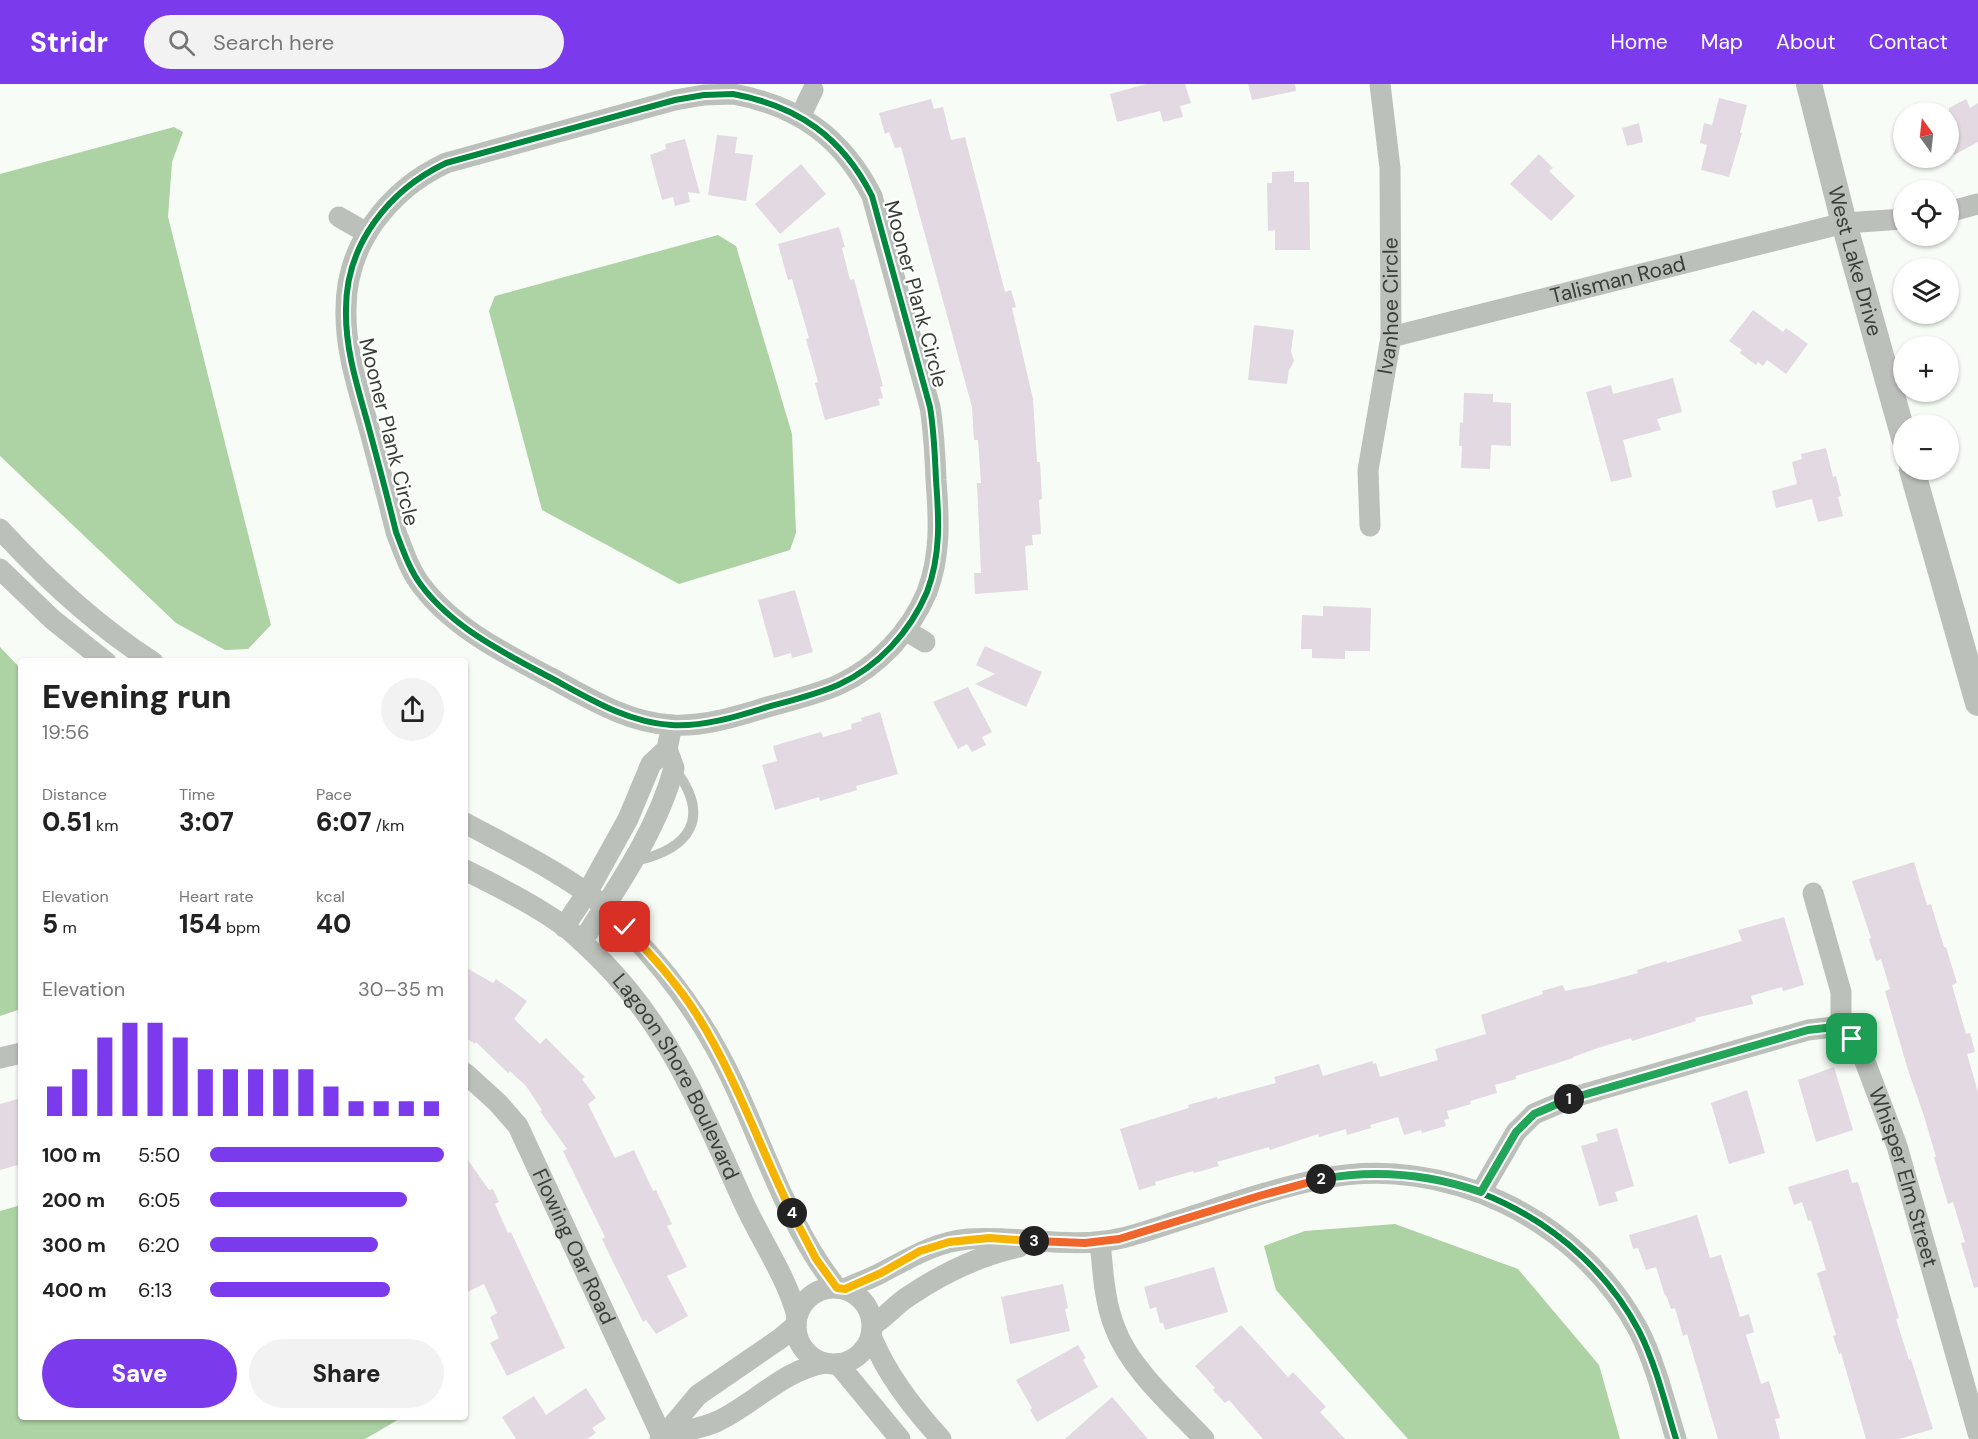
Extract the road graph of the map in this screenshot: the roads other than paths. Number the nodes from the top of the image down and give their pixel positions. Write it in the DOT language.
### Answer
graph roads {
  1 [pos="1380,84"];
  2 [pos="1809,84"];
  3 [pos="813,90"];
  4 [pos="800,117"];
  5 [pos="1978,204"];
  6 [pos="1959,209"];
  7 [pos="339,217"];
  8 [pos="1893,220"];
  9 [pos="1844,223"];
  10 [pos="367,233"];
  11 [pos="1391,337"];
  12 [pos="1897,414"];
  13 [pos="1915,480"];
  14 [pos="1370,526"];
  15 [pos="0,529"];
  16 [pos="0,569"];
  17 [pos="905,630"];
  18 [pos="925,642"];
  19 [pos="101,658"];
  20 [pos="148,658"];
  21 [pos="1978,703"];
  22 [pos="672,725"];
  23 [pos="670,758"];
  24 [pos="468,826"];
  25 [pos="632,861"];
  26 [pos="468,872"];
  27 [pos="587,893"];
  28 [pos="1813,893"];
  29 [pos="604,907"];
  30 [pos="564,927"];
  31 [pos="582,942"];
  32 [pos="1841,1030"];
  33 [pos="18,1054"];
  34 [pos="0,1059"];
  35 [pos="468,1075"];
  36 [pos="1481,1192"];
  37 [pos="1049,1242"];
  38 [pos="1100,1242"];
  39 [pos="841,1288"];
  40 [pos="796,1320"];
  41 [pos="872,1330"];
  42 [pos="832,1363"];
  43 [pos="1978,1432"];
  44 [pos="662,1438"];
  45 [pos="900,1439"];
  46 [pos="941,1439"];
  47 [pos="1204,1439"];
  48 [pos="1676,1439"];
  1 -- 11 [label="street, Ivanhoe Circle"];
  2 -- 9 [label="street, West Lake Drive"];
  3 -- 4 [label="street"];
  4 -- 10 [label="street, Mooner Plank Circle"];
  4 -- 17 [label="street, Mooner Plank Circle"];
  5 -- 6 [label="street"];
  7 -- 10 [label="street"];
  8 -- 9 [label="street, Talisman Road"];
  9 -- 11 [label="street, Talisman Road"];
  9 -- 12 [label="street, West Lake Drive"];
  10 -- 22 [label="street, Mooner Plank Circle"];
  11 -- 14 [label="street, Ivanhoe Circle"];
  13 -- 21 [label="street"];
  15 -- 20 [label="street"];
  16 -- 19 [label="street"];
  17 -- 18 [label="street"];
  17 -- 22 [label="street, Mooner Plank Circle"];
  22 -- 23 [label="street"];
  23 -- 25 [label="street"];
  23 -- 25 [label="lane"];
  23 -- 27 [label="street"];
  24 -- 27 [label="street, Lagoon Shore Boulevard"];
  25 -- 29 [label="street"];
  26 -- 30 [label="street, Lagoon Shore Boulevard"];
  27 -- 29 [label="street, Lagoon Shore Boulevard"];
  27 -- 30 [label="street"];
  28 -- 32 [label="street"];
  29 -- 31 [label="street"];
  29 -- 39 [label="street, Lagoon Shore Boulevard"];
  30 -- 31 [label="street, Lagoon Shore Boulevard"];
  31 -- 40 [label="street, Lagoon Shore Boulevard"];
  32 -- 36 [label="street"];
  32 -- 43 [label="street, Whisper Elm Street"];
  33 -- 34 [label="street"];
  35 -- 44 [label="street, Flowing Oar Road"];
  36 -- 38 [label="street"];
  36 -- 48 [label="street"];
  37 -- 38 [label="street"];
  37 -- 39 [label="street"];
  37 -- 41 [label="street"];
  38 -- 47 [label="street"];
  39 -- 40 [label="street"];
  39 -- 41 [label="street"];
  40 -- 42 [label="street"];
  40 -- 44 [label="street"];
  41 -- 42 [label="street"];
  41 -- 46 [label="street"];
  42 -- 44 [label="street"];
  42 -- 45 [label="street"];
}
